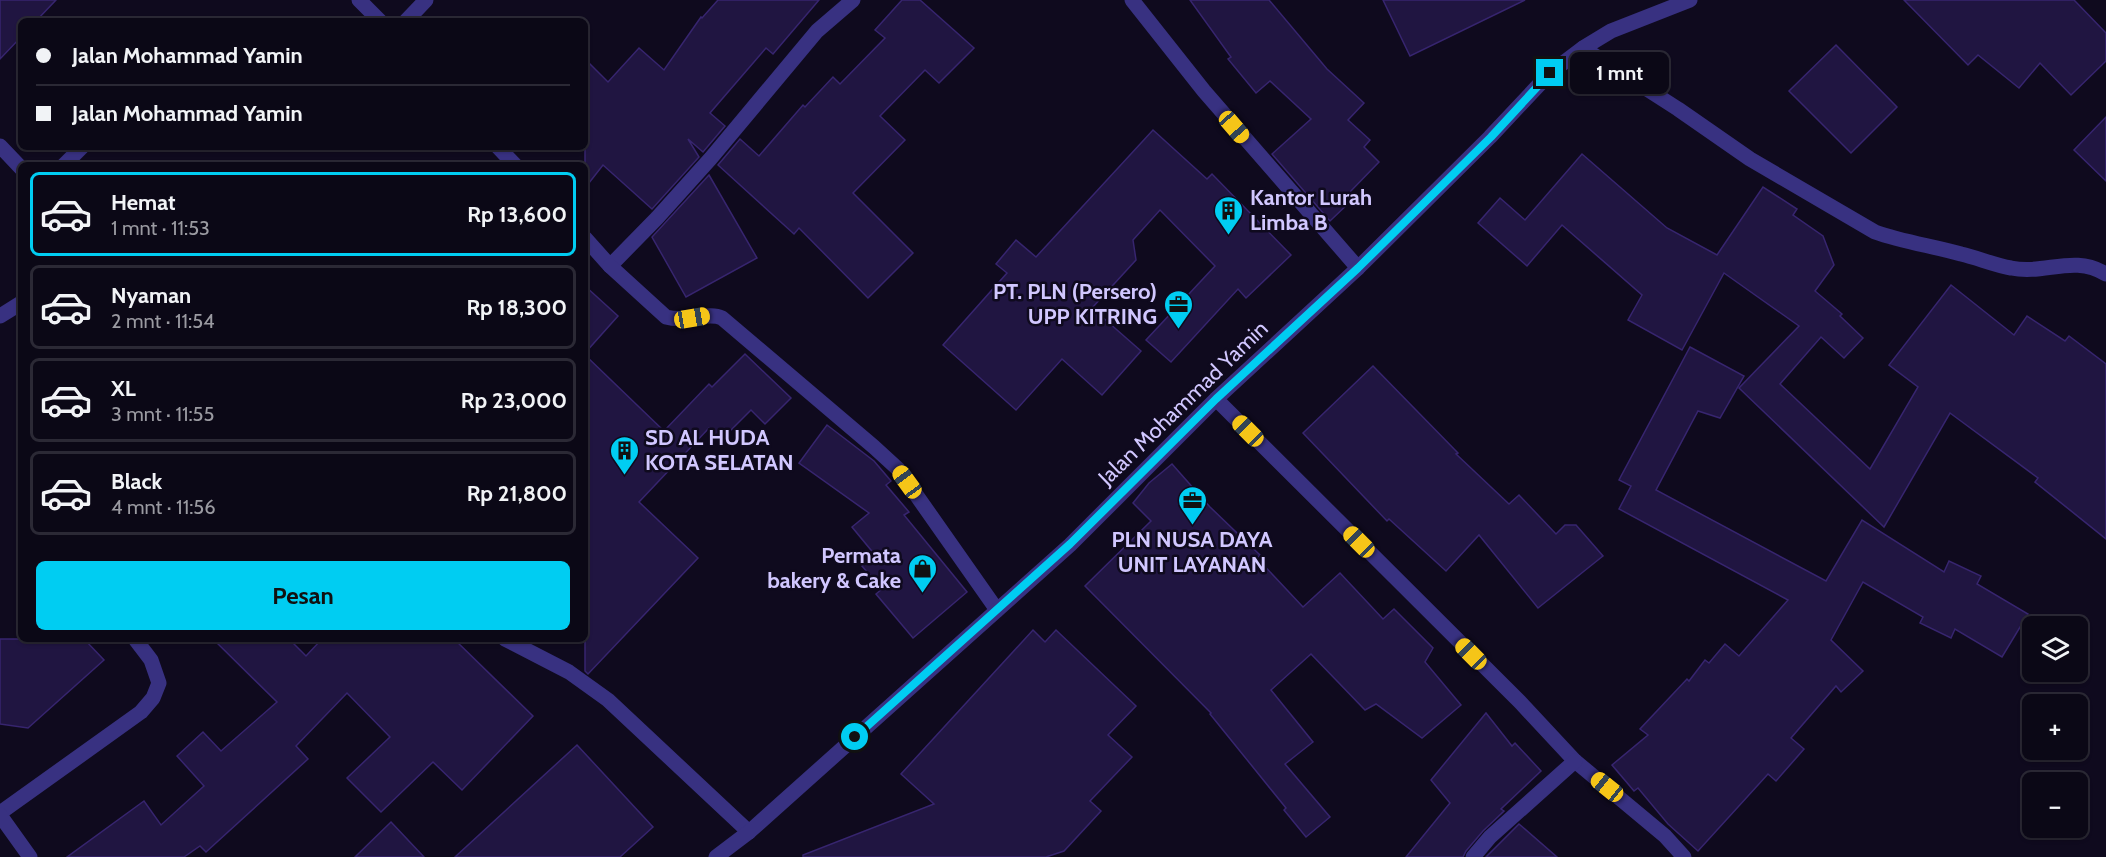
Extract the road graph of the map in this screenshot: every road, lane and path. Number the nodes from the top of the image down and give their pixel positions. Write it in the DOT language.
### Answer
graph roads {
  1 [pos="359,0"];
  2 [pos="426,0"];
  3 [pos="853,0"];
  4 [pos="1132,0"];
  5 [pos="1690,0"];
  6 [pos="377,18"];
  7 [pos="409,18"];
  8 [pos="1583,48"];
  9 [pos="0,146"];
  10 [pos="79,150"];
  11 [pos="501,150"];
  12 [pos="67,162"];
  13 [pos="512,162"];
  14 [pos="18,165"];
  15 [pos="588,241"];
  16 [pos="609,266"];
  17 [pos="1358,268"];
  18 [pos="2106,274"];
  19 [pos="18,305"];
  20 [pos="0,316"];
  21 [pos="1216,399"];
  22 [pos="997,610"];
  23 [pos="137,642"];
  24 [pos="512,642"];
  25 [pos="1575,761"];
  26 [pos="0,814"];
  27 [pos="749,832"];
  28 [pos="30,857"];
  29 [pos="716,857"];
  30 [pos="1473,857"];
  31 [pos="1684,857"];
  1 -- 6 [label="street"];
  2 -- 7 [label="street"];
  3 -- 16 [label="street"];
  4 -- 17 [label="street"];
  5 -- 8 [label="street, Jalan Mohammad Yamin"];
  8 -- 17 [label="street, Jalan Mohammad Yamin"];
  8 -- 18 [label="street"];
  9 -- 14 [label="street"];
  10 -- 12 [label="street"];
  11 -- 13 [label="street"];
  15 -- 16 [label="street"];
  16 -- 22 [label="street"];
  17 -- 21 [label="street, Jalan Mohammad Yamin"];
  19 -- 20 [label="street"];
  21 -- 22 [label="street, Jalan Mohammad Yamin"];
  21 -- 25 [label="street"];
  22 -- 27 [label="street, Jalan Mohammad Yamin"];
  23 -- 26 [label="street"];
  24 -- 27 [label="street"];
  25 -- 30 [label="street"];
  25 -- 31 [label="street"];
  26 -- 28 [label="street"];
  27 -- 29 [label="street, Jalan Mohammad Yamin"];
}
